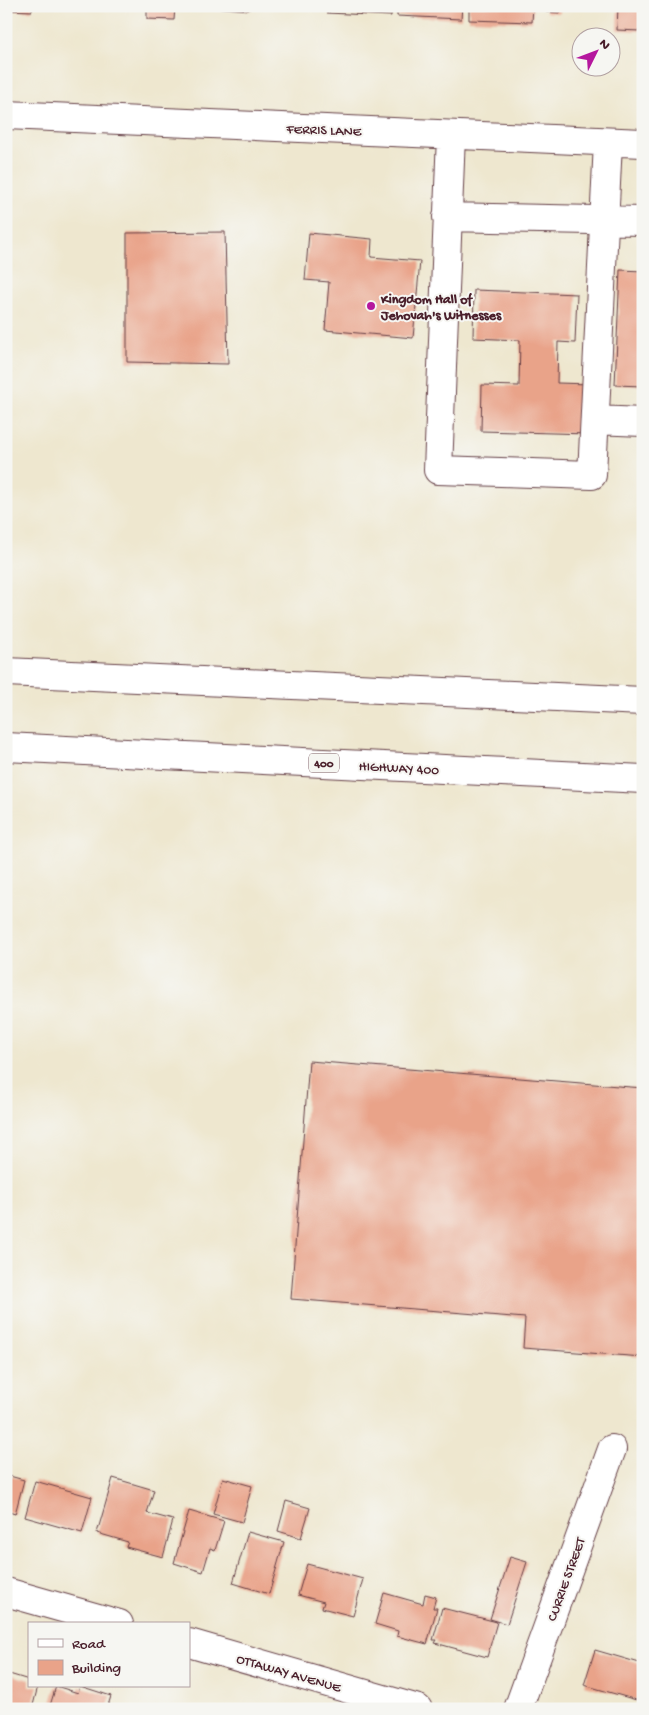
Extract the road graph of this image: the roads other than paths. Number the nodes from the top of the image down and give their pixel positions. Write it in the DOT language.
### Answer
graph roads {
  1 [pos="6,115"];
  2 [pos="451,135"];
  3 [pos="608,142"];
  4 [pos="643,144"];
  5 [pos="448,216"];
  6 [pos="604,220"];
  7 [pos="643,221"];
  8 [pos="595,420"];
  9 [pos="643,422"];
  10 [pos="6,672"];
  11 [pos="643,701"];
  12 [pos="6,747"];
  13 [pos="643,779"];
  14 [pos="612,1449"];
  15 [pos="6,1592"];
  16 [pos="112,1622"];
  17 [pos="190,1644"];
  18 [pos="418,1709"];
  19 [pos="518,1709"];
  1 -- 2 [label="main road, FERRIS LANE"];
  2 -- 3 [label="main road, FERRIS LANE"];
  2 -- 5 [label="main road"];
  3 -- 4 [label="main road, FERRIS LANE"];
  3 -- 6 [label="main road"];
  5 -- 6 [label="main road"];
  5 -- 8 [label="main road"];
  6 -- 7 [label="main road"];
  6 -- 8 [label="main road"];
  8 -- 9 [label="main road"];
  10 -- 11 [label="main road"];
  12 -- 13 [label="main road, HIGHWAY 400 / 400"];
  14 -- 19 [label="main road, CURRIE STREET"];
  15 -- 16 [label="main road"];
  17 -- 18 [label="main road, OTTAWAY AVENUE"];
}
